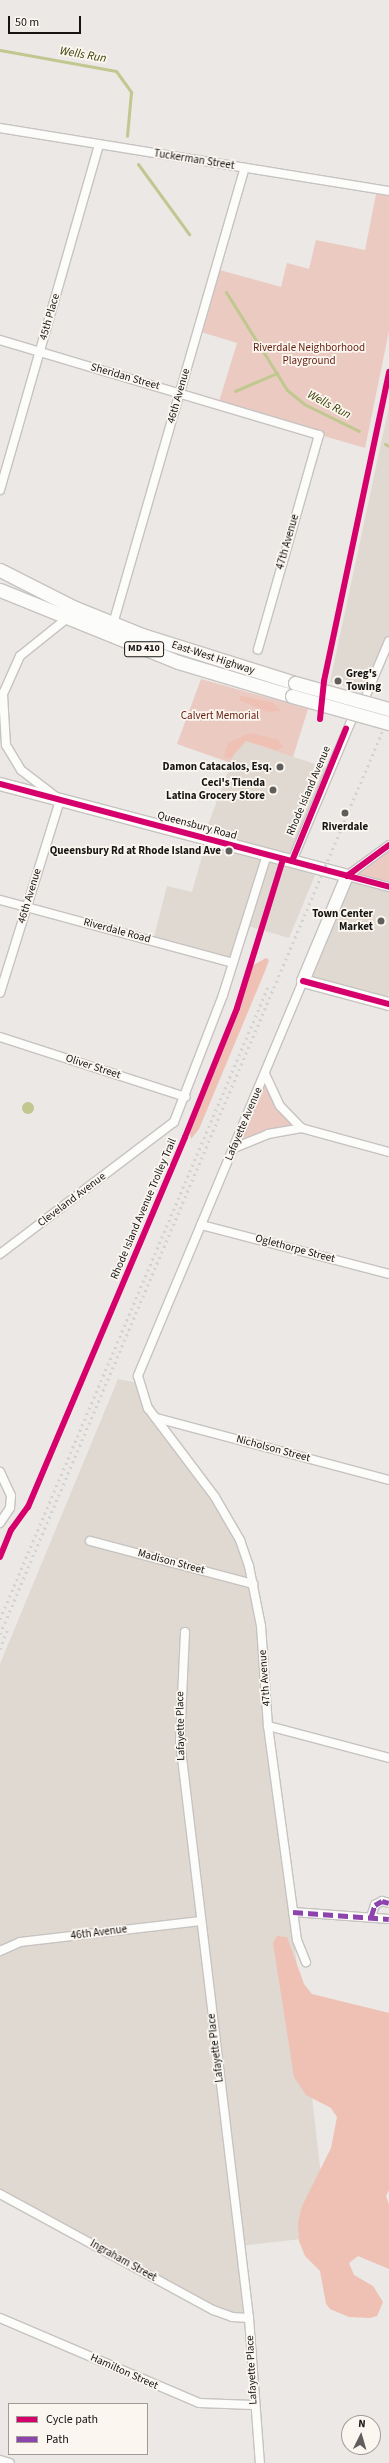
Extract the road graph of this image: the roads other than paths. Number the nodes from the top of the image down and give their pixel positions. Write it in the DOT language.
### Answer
graph roads {
  1 [pos="0,128"];
  2 [pos="99,145"];
  3 [pos="245,168"];
  4 [pos="389,191"];
  5 [pos="0,340"];
  6 [pos="40,352"];
  7 [pos="180,393"];
  8 [pos="319,435"];
  9 [pos="0,490"];
  10 [pos="0,570"];
  11 [pos="0,590"];
  12 [pos="66,619"];
  13 [pos="113,624"];
  14 [pos="389,641"];
  15 [pos="258,649"];
  16 [pos="367,693"];
  17 [pos="389,709"];
  18 [pos="351,721"];
  19 [pos="389,724"];
  20 [pos="0,784"];
  21 [pos="60,800"];
  22 [pos="389,845"];
  23 [pos="267,854"];
  24 [pos="292,861"];
  25 [pos="347,876"];
  26 [pos="389,887"];
  27 [pos="0,900"];
  28 [pos="27,907"];
  29 [pos="233,963"];
  30 [pos="303,981"];
  31 [pos="0,992"];
  32 [pos="389,1004"];
  33 [pos="0,1038"];
  34 [pos="264,1074"];
  35 [pos="186,1097"];
  36 [pos="301,1128"];
  37 [pos="234,1148"];
  38 [pos="389,1152"];
  39 [pos="201,1225"];
  40 [pos="0,1254"];
  41 [pos="389,1274"];
  42 [pos="156,1418"];
  43 [pos="0,1472"];
  44 [pos="389,1480"];
  45 [pos="0,1523"];
  46 [pos="90,1541"];
  47 [pos="253,1584"];
  48 [pos="186,1632"];
  49 [pos="268,1726"];
  50 [pos="389,1758"];
  51 [pos="389,1903"];
  52 [pos="293,1912"];
  53 [pos="371,1917"];
  54 [pos="389,1919"];
  55 [pos="201,1921"];
  56 [pos="0,1951"];
  57 [pos="306,1962"];
  58 [pos="0,2194"];
  59 [pos="0,2318"];
  60 [pos="249,2318"];
  61 [pos="253,2405"];
  62 [pos="0,2460"];
  63 [pos="10,2463"];
  64 [pos="260,2463"];
  1 -- 2 [label="street, Tuckerman Street"];
  2 -- 3 [label="street, Tuckerman Street"];
  2 -- 6 [label="street, 45th Place"];
  3 -- 4 [label="street, Tuckerman Street"];
  3 -- 7 [label="street, 46th Avenue"];
  5 -- 6 [label="street, Sheridan Street"];
  6 -- 7 [label="street, Sheridan Street"];
  6 -- 9 [label="street, 45th Place"];
  7 -- 8 [label="street, Sheridan Street"];
  7 -- 13 [label="street, 46th Avenue"];
  8 -- 15 [label="street, 47th Avenue"];
  10 -- 13 [label="main road, East-West Highway / MD 410"];
  11 -- 12 [label="main road, East-West Highway / MD 410"];
  12 -- 19 [label="main road, East-West Highway / MD 410, bridge"];
  12 -- 21 [label="street"];
  13 -- 17 [label="main road, East-West Highway / MD 410, bridge"];
  14 -- 16 [label="street"];
  18 -- 24 [label="street, Rhode Island Avenue"];
  20 -- 21 [label="street, Queensbury Road"];
  21 -- 23 [label="street, Queensbury Road"];
  21 -- 28 [label="street, 46th Avenue"];
  22 -- 25 [label="street"];
  23 -- 24 [label="street, Queensbury Road"];
  23 -- 29 [label="street"];
  24 -- 25 [label="street, Queensbury Road"];
  25 -- 26 [label="street, Queensbury Road"];
  25 -- 30 [label="street, Lafayette Avenue"];
  27 -- 28 [label="street, Riverdale Road"];
  28 -- 29 [label="street, Riverdale Road"];
  28 -- 31 [label="street, 46th Avenue"];
  29 -- 35 [label="street"];
  30 -- 32 [label="street"];
  30 -- 34 [label="street, Lafayette Avenue"];
  33 -- 35 [label="street, Oliver Street"];
  34 -- 36 [label="street"];
  34 -- 37 [label="street, Lafayette Avenue"];
  35 -- 40 [label="street, Cleveland Avenue"];
  36 -- 37 [label="street"];
  36 -- 38 [label="street"];
  37 -- 39 [label="street, Lafayette Avenue"];
  39 -- 41 [label="street, Oglethorpe Street"];
  39 -- 42 [label="street, Lafayette Avenue"];
  42 -- 44 [label="street, Nicholson Street"];
  42 -- 47 [label="street, 47th Avenue"];
  43 -- 45 [label="street"];
  46 -- 47 [label="street, Madison Street"];
  47 -- 49 [label="street, 47th Avenue"];
  48 -- 55 [label="street, Lafayette Place"];
  49 -- 50 [label="street"];
  49 -- 52 [label="street, 47th Avenue"];
  51 -- 53 [label="street"];
  52 -- 53 [label="street"];
  52 -- 57 [label="street, 47th Avenue"];
  53 -- 54 [label="street"];
  55 -- 56 [label="street, 46th Avenue"];
  55 -- 60 [label="street, Lafayette Place"];
  58 -- 60 [label="street, Ingraham Street"];
  59 -- 61 [label="street, Hamilton Street"];
  60 -- 61 [label="street, Lafayette Place"];
  61 -- 64 [label="street, Lafayette Place"];
  62 -- 63 [label="street"];
}
